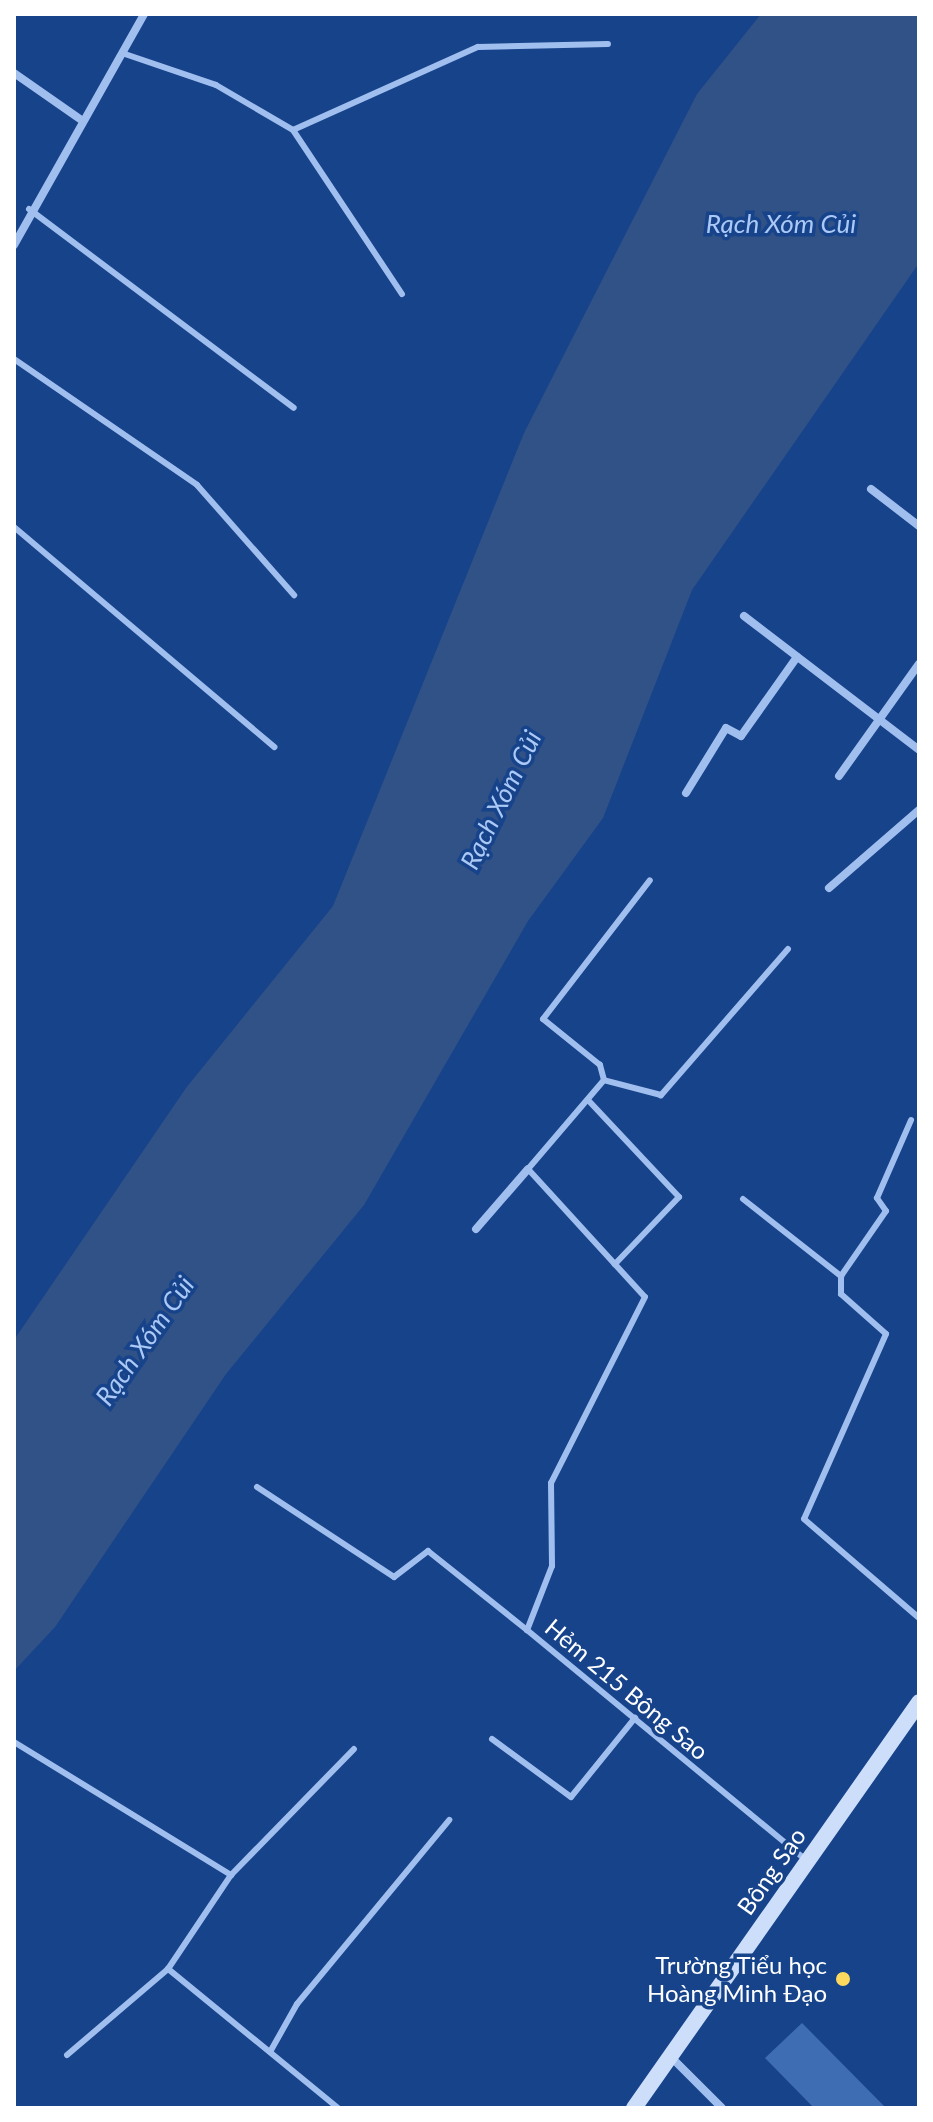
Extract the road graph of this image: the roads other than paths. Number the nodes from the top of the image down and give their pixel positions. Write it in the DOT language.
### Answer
graph roads {
  1 [pos="144,14"];
  2 [pos="608,44"];
  3 [pos="122,53"];
  4 [pos="14,73"];
  5 [pos="80,119"];
  6 [pos="293,130"];
  7 [pos="29,209"];
  8 [pos="14,245"];
  9 [pos="402,294"];
  10 [pos="14,359"];
  11 [pos="294,408"];
  12 [pos="871,489"];
  13 [pos="919,526"];
  14 [pos="14,527"];
  15 [pos="294,595"];
  16 [pos="744,616"];
  17 [pos="797,657"];
  18 [pos="919,664"];
  19 [pos="882,722"];
  20 [pos="274,747"];
  21 [pos="919,750"];
  22 [pos="839,776"];
  23 [pos="686,793"];
  24 [pos="919,810"];
  25 [pos="650,880"];
  26 [pos="829,888"];
  27 [pos="788,949"];
  28 [pos="604,1080"];
  29 [pos="588,1100"];
  30 [pos="911,1120"];
  31 [pos="528,1169"];
  32 [pos="743,1199"];
  33 [pos="476,1229"];
  34 [pos="615,1264"];
  35 [pos="841,1276"];
  36 [pos="257,1487"];
  37 [pos="919,1618"];
  38 [pos="527,1630"];
  39 [pos="919,1702"];
  40 [pos="635,1718"];
  41 [pos="492,1739"];
  42 [pos="14,1742"];
  43 [pos="354,1749"];
  44 [pos="449,1820"];
  45 [pos="807,1861"];
  46 [pos="231,1875"];
  47 [pos="168,1969"];
  48 [pos="270,2052"];
  49 [pos="67,2055"];
  50 [pos="671,2057"];
  51 [pos="328,2100"];
  52 [pos="322,2108"];
  53 [pos="338,2108"];
  54 [pos="634,2108"];
  55 [pos="722,2108"];
  1 -- 3 [label="street"];
  2 -- 6 [label="lane"];
  3 -- 5 [label="street"];
  3 -- 6 [label="lane"];
  4 -- 5 [label="street"];
  5 -- 7 [label="street"];
  6 -- 9 [label="lane"];
  7 -- 8 [label="street"];
  7 -- 11 [label="lane"];
  10 -- 15 [label="lane"];
  12 -- 13 [label="street"];
  14 -- 20 [label="lane"];
  16 -- 17 [label="street"];
  17 -- 19 [label="street"];
  17 -- 23 [label="street"];
  18 -- 19 [label="street"];
  19 -- 21 [label="street"];
  19 -- 22 [label="street"];
  24 -- 26 [label="street"];
  25 -- 28 [label="lane"];
  27 -- 28 [label="lane"];
  28 -- 29 [label="lane"];
  29 -- 31 [label="lane"];
  29 -- 34 [label="lane"];
  30 -- 35 [label="lane"];
  31 -- 33 [label="street"];
  31 -- 34 [label="lane, Hẻm 215 Bông Sao"];
  32 -- 35 [label="lane"];
  34 -- 38 [label="lane, Hẻm 215 Bông Sao"];
  35 -- 37 [label="lane"];
  36 -- 38 [label="lane"];
  38 -- 40 [label="lane, Hẻm 215 Bông Sao"];
  39 -- 45 [label="street, Bông Sao"];
  40 -- 41 [label="lane"];
  40 -- 45 [label="lane, Hẻm 215 Bông Sao"];
  42 -- 46 [label="lane"];
  43 -- 46 [label="lane"];
  44 -- 48 [label="lane"];
  45 -- 50 [label="street, Bông Sao"];
  46 -- 47 [label="lane"];
  47 -- 48 [label="lane"];
  47 -- 49 [label="lane"];
  48 -- 51 [label="lane"];
  50 -- 54 [label="street, Bông Sao"];
  50 -- 55 [label="street"];
  51 -- 52 [label="lane"];
  51 -- 53 [label="lane"];
}
